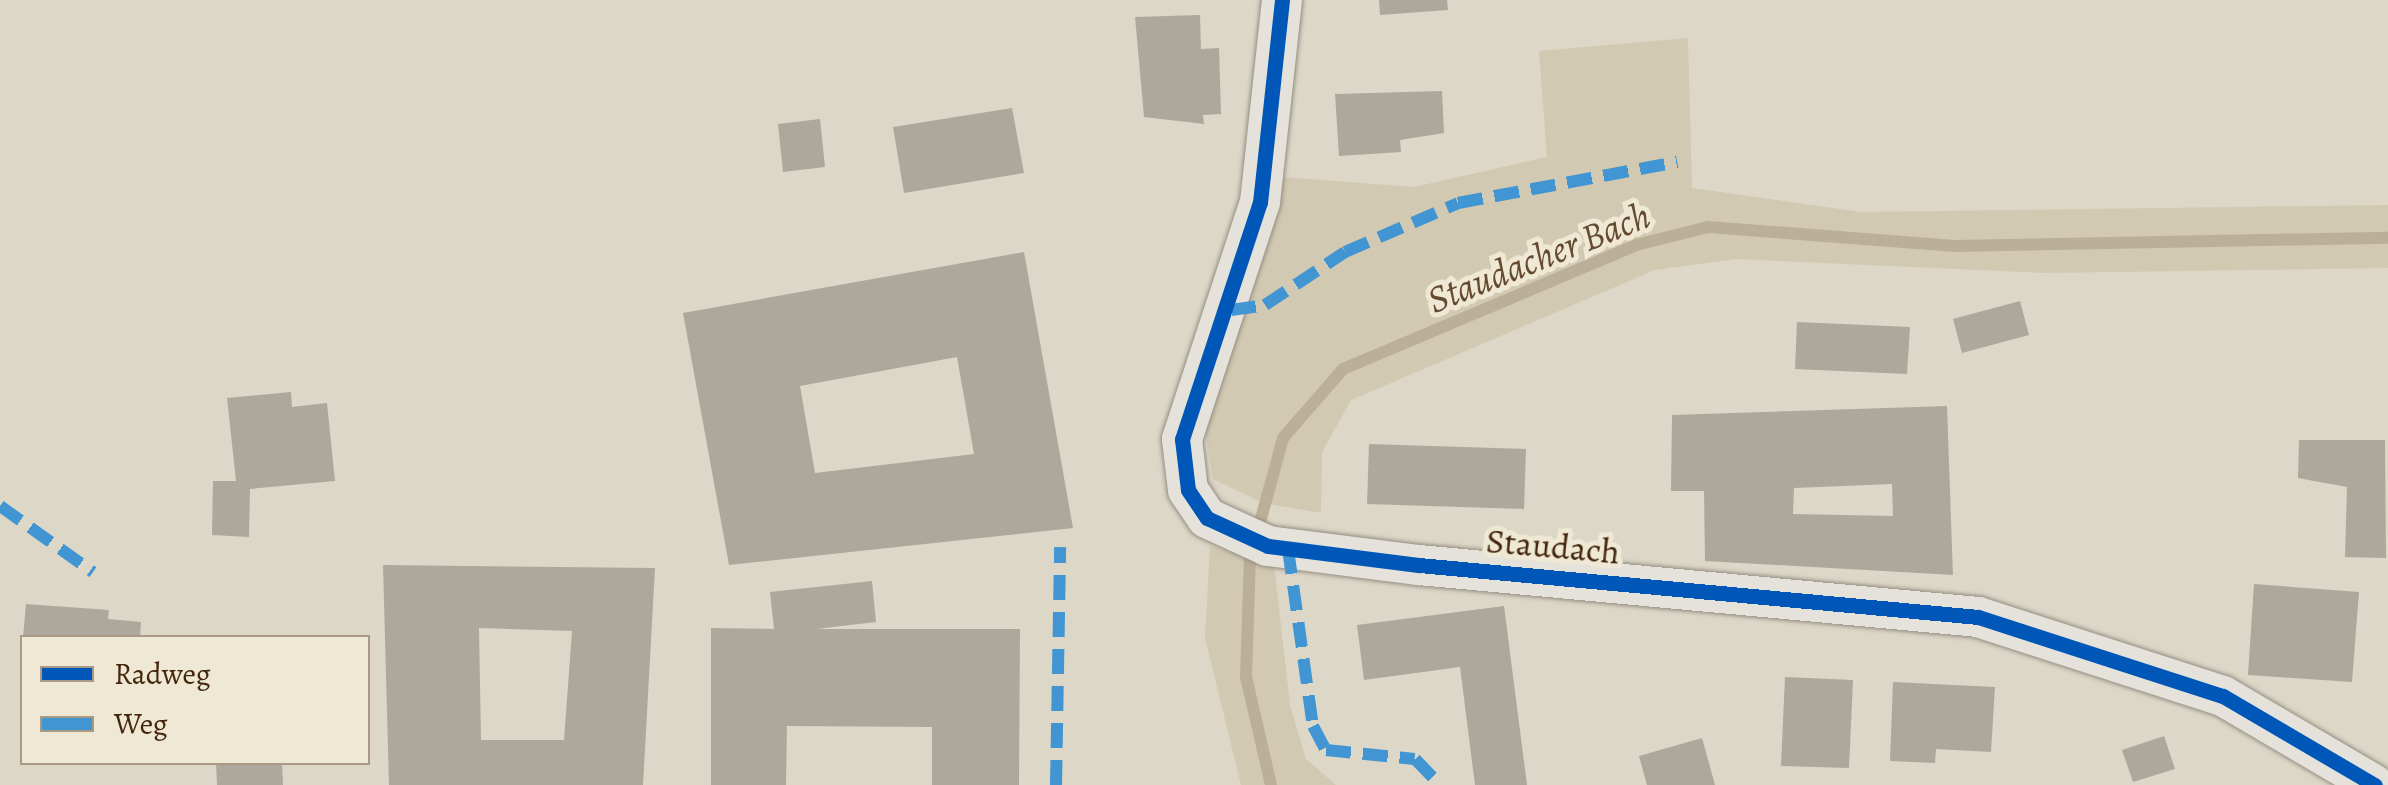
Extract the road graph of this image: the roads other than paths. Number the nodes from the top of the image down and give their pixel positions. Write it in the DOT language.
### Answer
graph roads {
  1 [pos="1282,14"];
  2 [pos="2375,785"];
  1 -- 2 [label="street, Staudach"];
}
